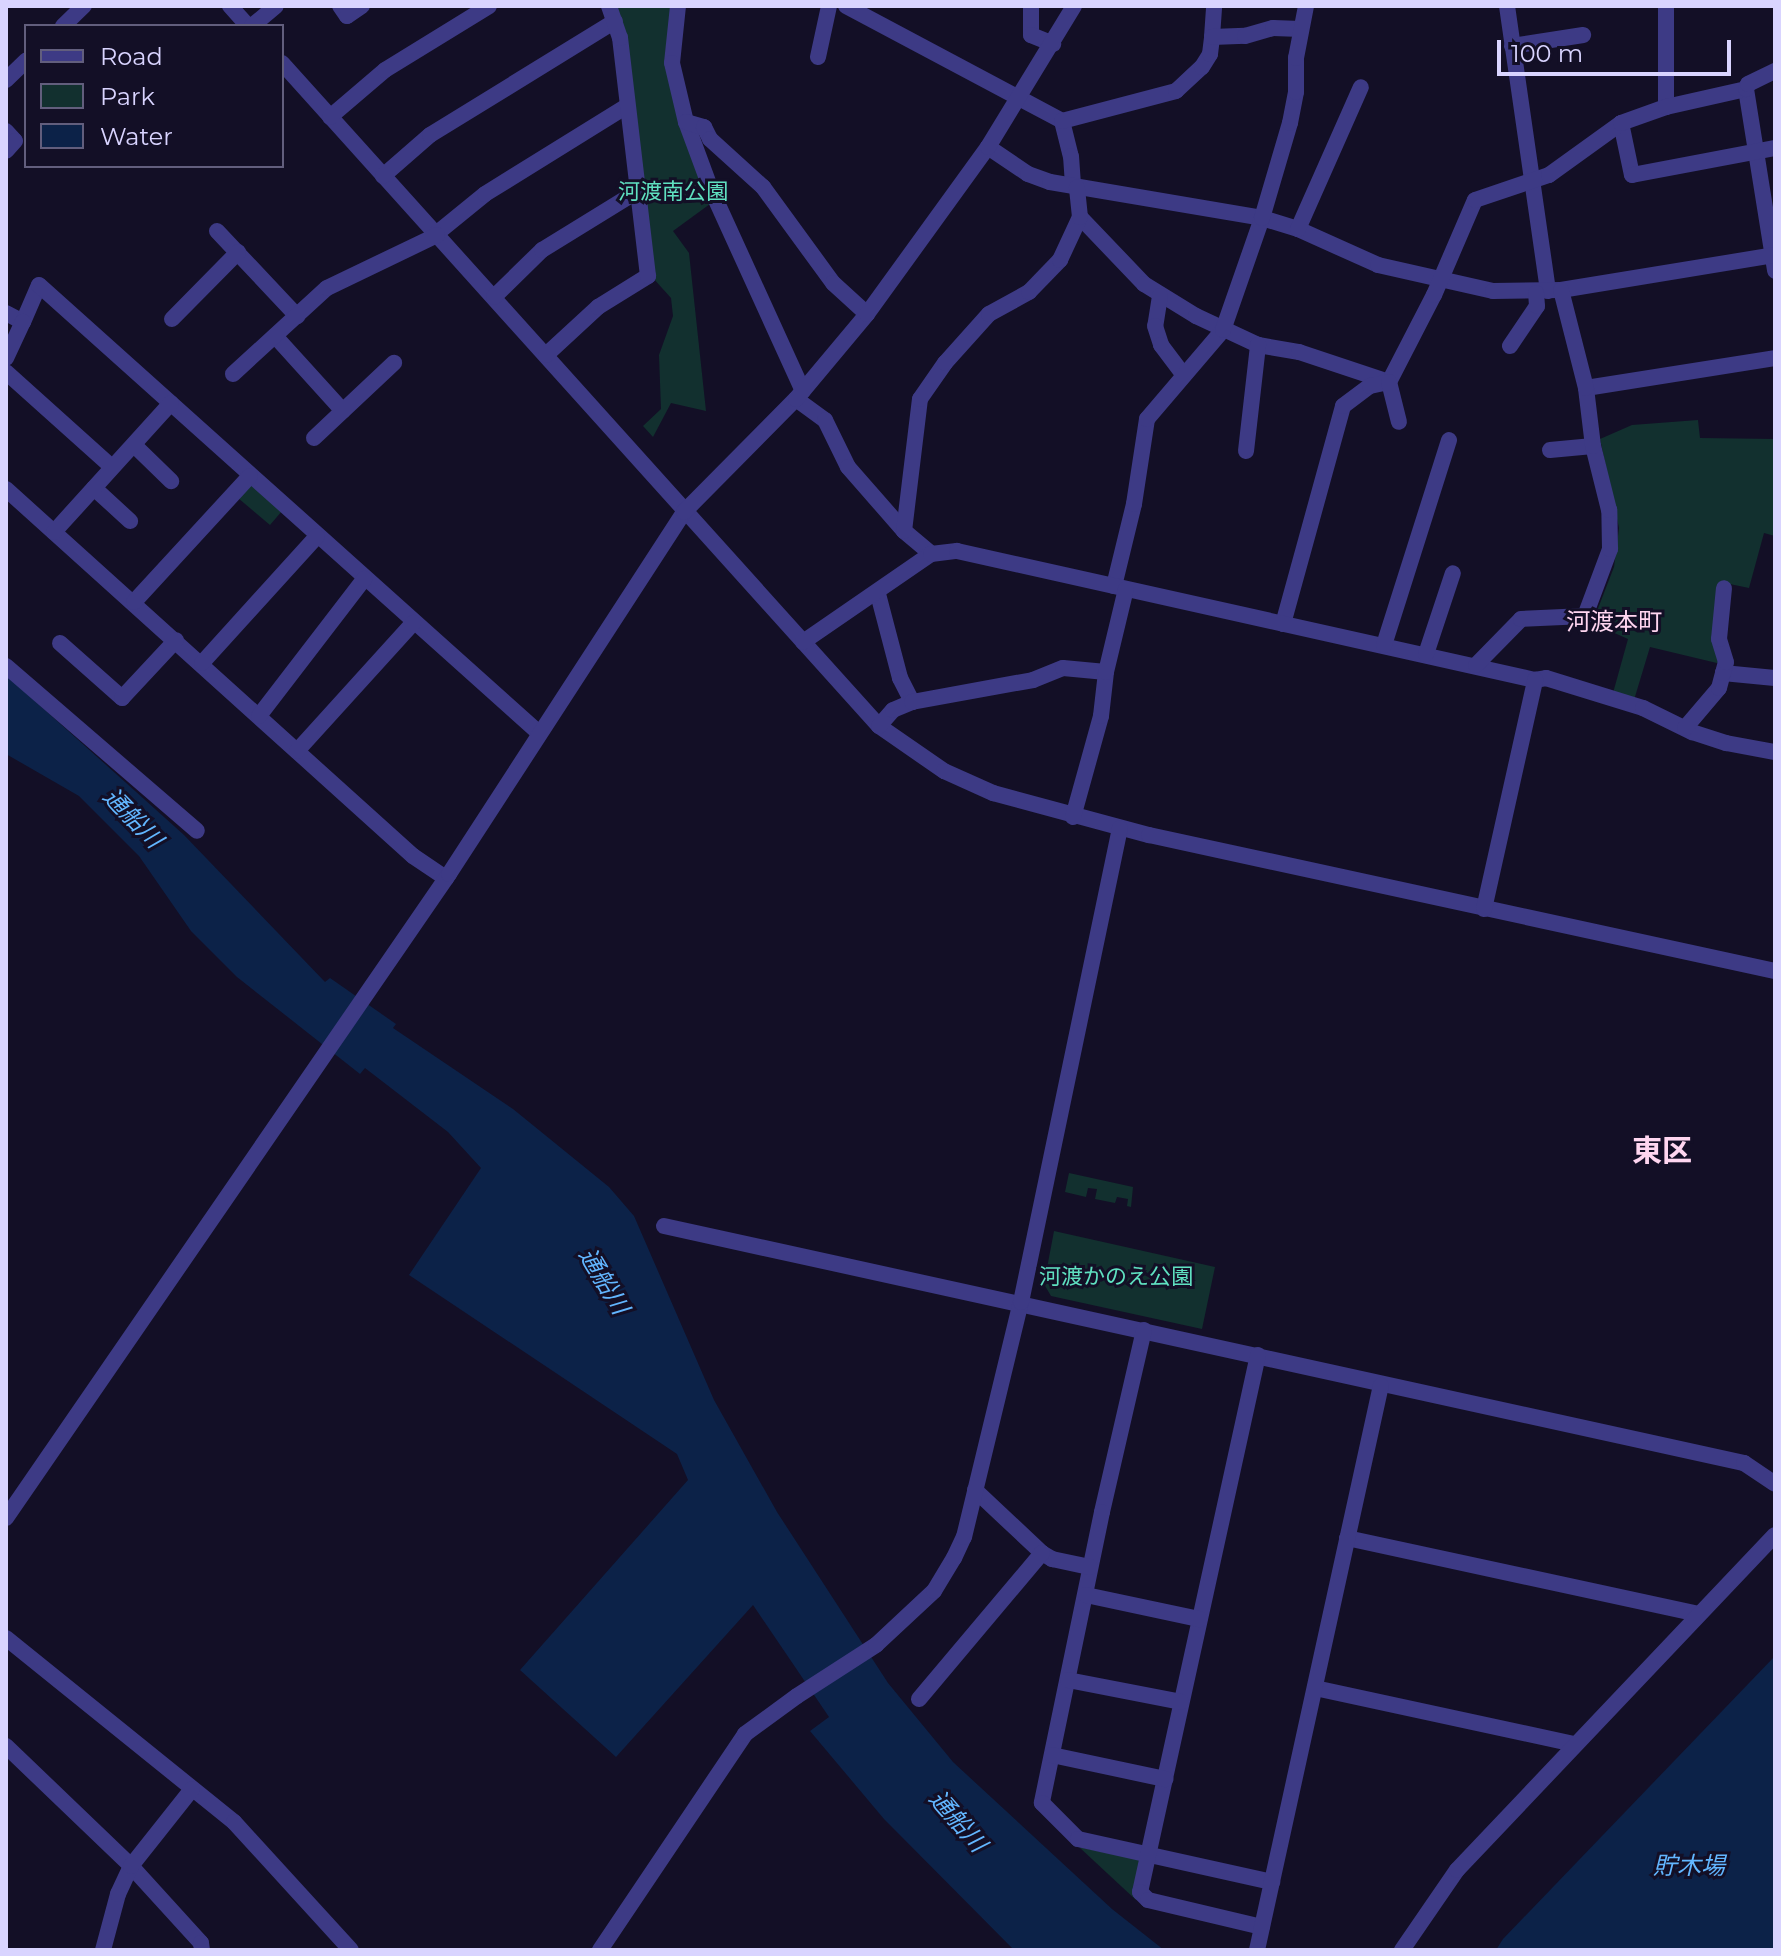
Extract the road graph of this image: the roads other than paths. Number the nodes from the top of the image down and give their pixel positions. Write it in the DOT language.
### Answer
graph roads {
  1 [pos="230,6"];
  2 [pos="276,6"];
  3 [pos="340,6"];
  4 [pos="362,6"];
  5 [pos="489,6"];
  6 [pos="678,6"];
  7 [pos="829,6"];
  8 [pos="846,6"];
  9 [pos="1031,6"];
  10 [pos="1214,6"];
  11 [pos="1306,6"];
  12 [pos="1507,6"];
  13 [pos="1666,6"];
  14 [pos="1071,7"];
  15 [pos="612,13"];
  16 [pos="248,24"];
  17 [pos="253,24"];
  18 [pos="1301,29"];
  19 [pos="1583,35"];
  20 [pos="1212,37"];
  21 [pos="1053,44"];
  22 [pos="1512,46"];
  23 [pos="818,57"];
  24 [pos="24,63"];
  25 [pos="284,65"];
  26 [pos="1775,71"];
  27 [pos="6,80"];
  28 [pos="1361,87"];
  29 [pos="1746,89"];
  30 [pos="1021,98"];
  31 [pos="627,106"];
  32 [pos="1666,107"];
  33 [pos="330,117"];
  34 [pos="1062,121"];
  35 [pos="686,122"];
  36 [pos="1621,123"];
  37 [pos="6,131"];
  38 [pos="988,147"];
  39 [pos="1775,148"];
  40 [pos="6,151"];
  41 [pos="1756,152"];
  42 [pos="383,176"];
  43 [pos="1534,180"];
  44 [pos="1075,187"];
  45 [pos="638,191"];
  46 [pos="1080,217"];
  47 [pos="1262,218"];
  48 [pos="1298,229"];
  49 [pos="217,231"];
  50 [pos="436,234"];
  51 [pos="238,252"];
  52 [pos="1774,261"];
  53 [pos="1440,281"];
  54 [pos="1548,292"];
  55 [pos="1160,296"];
  56 [pos="494,297"];
  57 [pos="6,313"];
  58 [pos="867,314"];
  59 [pos="297,316"];
  60 [pos="172,319"];
  61 [pos="23,322"];
  62 [pos="1223,330"];
  63 [pos="275,336"];
  64 [pos="1258,345"];
  65 [pos="1510,346"];
  66 [pos="546,355"];
  67 [pos="6,358"];
  68 [pos="1775,358"];
  69 [pos="394,363"];
  70 [pos="6,372"];
  71 [pos="233,374"];
  72 [pos="1183,374"];
  73 [pos="1389,382"];
  74 [pos="1586,388"];
  75 [pos="799,395"];
  76 [pos="171,403"];
  77 [pos="343,411"];
  78 [pos="1399,422"];
  79 [pos="314,438"];
  80 [pos="1449,440"];
  81 [pos="134,445"];
  82 [pos="1593,446"];
  83 [pos="1550,450"];
  84 [pos="1246,451"];
  85 [pos="112,467"];
  86 [pos="250,476"];
  87 [pos="171,481"];
  88 [pos="94,488"];
  89 [pos="6,489"];
  90 [pos="684,512"];
  91 [pos="130,521"];
  92 [pos="904,531"];
  93 [pos="54,532"];
  94 [pos="317,536"];
  95 [pos="931,554"];
  96 [pos="1453,573"];
  97 [pos="364,579"];
  98 [pos="1120,587"];
  99 [pos="1724,588"];
  100 [pos="878,594"];
  101 [pos="134,602"];
  102 [pos="413,623"];
  103 [pos="1283,624"];
  104 [pos="176,640"];
  105 [pos="803,642"];
  106 [pos="60,643"];
  107 [pos="1384,645"];
  108 [pos="1426,654"];
  109 [pos="202,663"];
  110 [pos="1476,665"];
  111 [pos="6,666"];
  112 [pos="1106,672"];
  113 [pos="1723,673"];
  114 [pos="1775,678"];
  115 [pos="1535,680"];
  116 [pos="912,702"];
  117 [pos="259,716"];
  118 [pos="879,726"];
  119 [pos="1685,728"];
  120 [pos="539,733"];
  121 [pos="297,751"];
  122 [pos="1775,752"];
  123 [pos="1073,817"];
  124 [pos="1120,828"];
  125 [pos="197,831"];
  126 [pos="446,878"];
  127 [pos="1484,909"];
  128 [pos="1775,971"];
  129 [pos="664,1226"];
  130 [pos="1021,1302"];
  131 [pos="1144,1330"];
  132 [pos="1258,1355"];
  133 [pos="1381,1385"];
  134 [pos="1775,1484"];
  135 [pos="975,1490"];
  136 [pos="6,1518"];
  137 [pos="1775,1535"];
  138 [pos="1347,1538"];
  139 [pos="1042,1553"];
  140 [pos="1090,1567"];
  141 [pos="1086,1595"];
  142 [pos="1698,1614"];
  143 [pos="1199,1619"];
  144 [pos="6,1638"];
  145 [pos="1068,1680"];
  146 [pos="1315,1688"];
  147 [pos="919,1699"];
  148 [pos="1181,1702"];
  149 [pos="1574,1744"];
  150 [pos="6,1746"];
  151 [pos="1052,1755"];
  152 [pos="1165,1779"];
  153 [pos="192,1789"];
  154 [pos="1149,1855"];
  155 [pos="131,1866"];
  156 [pos="1272,1882"];
  157 [pos="1262,1927"];
  158 [pos="103,1950"];
  159 [pos="202,1950"];
  160 [pos="351,1950"];
  161 [pos="600,1950"];
  162 [pos="1257,1950"];
  163 [pos="1402,1950"];
  1 -- 16 [label="street"];
  2 -- 17 [label="street"];
  3 -- 4 [label="street"];
  5 -- 33 [label="street"];
  6 -- 35 [label="street"];
  7 -- 23 [label="street"];
  8 -- 30 [label="street"];
  9 -- 21 [label="street"];
  10 -- 20 [label="street"];
  11 -- 18 [label="street"];
  12 -- 22 [label="street"];
  13 -- 32 [label="street"];
  14 -- 21 [label="street"];
  15 -- 31 [label="street"];
  15 -- 42 [label="street"];
  18 -- 20 [label="street"];
  18 -- 47 [label="street"];
  19 -- 22 [label="street"];
  20 -- 34 [label="street"];
  21 -- 30 [label="street"];
  22 -- 43 [label="street"];
  24 -- 27 [label="street"];
  25 -- 33 [label="street"];
  26 -- 29 [label="street"];
  28 -- 48 [label="street"];
  29 -- 32 [label="street"];
  29 -- 41 [label="street"];
  30 -- 34 [label="street"];
  30 -- 38 [label="street"];
  31 -- 45 [label="street"];
  31 -- 50 [label="street"];
  32 -- 36 [label="street"];
  33 -- 42 [label="street"];
  34 -- 44 [label="street"];
  35 -- 58 [label="street"];
  35 -- 75 [label="street"];
  36 -- 41 [label="street"];
  36 -- 43 [label="street"];
  37 -- 40 [label="street"];
  38 -- 44 [label="street"];
  38 -- 58 [label="street"];
  39 -- 41 [label="street"];
  41 -- 52 [label="street"];
  42 -- 50 [label="street"];
  43 -- 53 [label="street"];
  43 -- 54 [label="street"];
  44 -- 46 [label="street"];
  44 -- 47 [label="street"];
  45 -- 56 [label="street"];
  45 -- 66 [label="street"];
  46 -- 55 [label="street"];
  46 -- 92 [label="street"];
  47 -- 48 [label="street"];
  47 -- 62 [label="street"];
  48 -- 53 [label="street"];
  49 -- 51 [label="street"];
  50 -- 56 [label="street"];
  50 -- 59 [label="street"];
  51 -- 59 [label="street"];
  51 -- 60 [label="street"];
  52 -- 54 [label="street"];
  53 -- 54 [label="street"];
  53 -- 73 [label="street"];
  54 -- 65 [label="street"];
  54 -- 74 [label="street"];
  55 -- 62 [label="street"];
  55 -- 72 [label="street"];
  56 -- 66 [label="street"];
  57 -- 61 [label="street"];
  58 -- 75 [label="street"];
  59 -- 63 [label="street"];
  61 -- 67 [label="street"];
  61 -- 76 [label="street"];
  62 -- 64 [label="street"];
  62 -- 72 [label="street"];
  63 -- 71 [label="street"];
  63 -- 77 [label="street"];
  64 -- 73 [label="street"];
  64 -- 84 [label="street"];
  66 -- 90 [label="street"];
  68 -- 74 [label="street"];
  69 -- 77 [label="street"];
  70 -- 85 [label="street"];
  72 -- 98 [label="street"];
  73 -- 78 [label="street"];
  73 -- 103 [label="street"];
  74 -- 82 [label="street"];
  75 -- 90 [label="street"];
  75 -- 92 [label="street"];
  76 -- 81 [label="street"];
  76 -- 86 [label="street"];
  77 -- 79 [label="street"];
  80 -- 107 [label="street"];
  81 -- 85 [label="street"];
  81 -- 87 [label="street"];
  82 -- 83 [label="street"];
  82 -- 110 [label="street"];
  85 -- 88 [label="street"];
  86 -- 94 [label="street"];
  86 -- 101 [label="street"];
  88 -- 91 [label="street"];
  88 -- 93 [label="street"];
  89 -- 93 [label="street"];
  90 -- 105 [label="street"];
  90 -- 120 [label="street"];
  92 -- 95 [label="street"];
  93 -- 101 [label="street"];
  94 -- 97 [label="street"];
  94 -- 109 [label="street"];
  95 -- 98 [label="street"];
  95 -- 100 [label="street"];
  96 -- 108 [label="street"];
  97 -- 102 [label="street"];
  97 -- 117 [label="street"];
  98 -- 103 [label="street"];
  98 -- 112 [label="street"];
  99 -- 113 [label="street"];
  100 -- 105 [label="street"];
  100 -- 116 [label="street"];
  101 -- 104 [label="street"];
  102 -- 120 [label="street"];
  102 -- 121 [label="street"];
  103 -- 107 [label="street"];
  104 -- 106 [label="street"];
  104 -- 109 [label="street"];
  105 -- 118 [label="street"];
  107 -- 108 [label="street"];
  108 -- 110 [label="street"];
  109 -- 117 [label="street"];
  110 -- 115 [label="street"];
  111 -- 125 [label="street"];
  112 -- 116 [label="street"];
  112 -- 123 [label="street"];
  113 -- 114 [label="street"];
  113 -- 119 [label="street"];
  115 -- 119 [label="street"];
  115 -- 127 [label="street"];
  116 -- 118 [label="street"];
  117 -- 121 [label="street"];
  118 -- 123 [label="street"];
  119 -- 122 [label="street"];
  120 -- 126 [label="street"];
  121 -- 126 [label="street"];
  123 -- 124 [label="street"];
  124 -- 127 [label="street"];
  124 -- 130 [label="street"];
  126 -- 136 [label="street"];
  127 -- 128 [label="street"];
  129 -- 130 [label="street"];
  130 -- 131 [label="street"];
  130 -- 135 [label="street"];
  131 -- 132 [label="street"];
  131 -- 140 [label="street"];
  132 -- 133 [label="street"];
  132 -- 143 [label="street"];
  133 -- 134 [label="street"];
  133 -- 138 [label="street"];
  135 -- 139 [label="street"];
  135 -- 161 [label="street"];
  137 -- 142 [label="street"];
  138 -- 142 [label="street"];
  138 -- 146 [label="street"];
  139 -- 140 [label="street"];
  139 -- 147 [label="street"];
  140 -- 141 [label="street"];
  141 -- 143 [label="street"];
  141 -- 145 [label="street"];
  142 -- 149 [label="street"];
  143 -- 148 [label="street"];
  144 -- 153 [label="street"];
  145 -- 148 [label="street"];
  145 -- 151 [label="street"];
  146 -- 149 [label="street"];
  146 -- 156 [label="street"];
  148 -- 152 [label="street"];
  149 -- 163 [label="street"];
  150 -- 155 [label="street"];
  151 -- 152 [label="street"];
  151 -- 154 [label="street"];
  152 -- 154 [label="street"];
  153 -- 155 [label="street"];
  153 -- 160 [label="street"];
  154 -- 156 [label="street"];
  154 -- 157 [label="street"];
  155 -- 158 [label="street"];
  155 -- 159 [label="street"];
  156 -- 157 [label="street"];
  157 -- 162 [label="street"];
}
